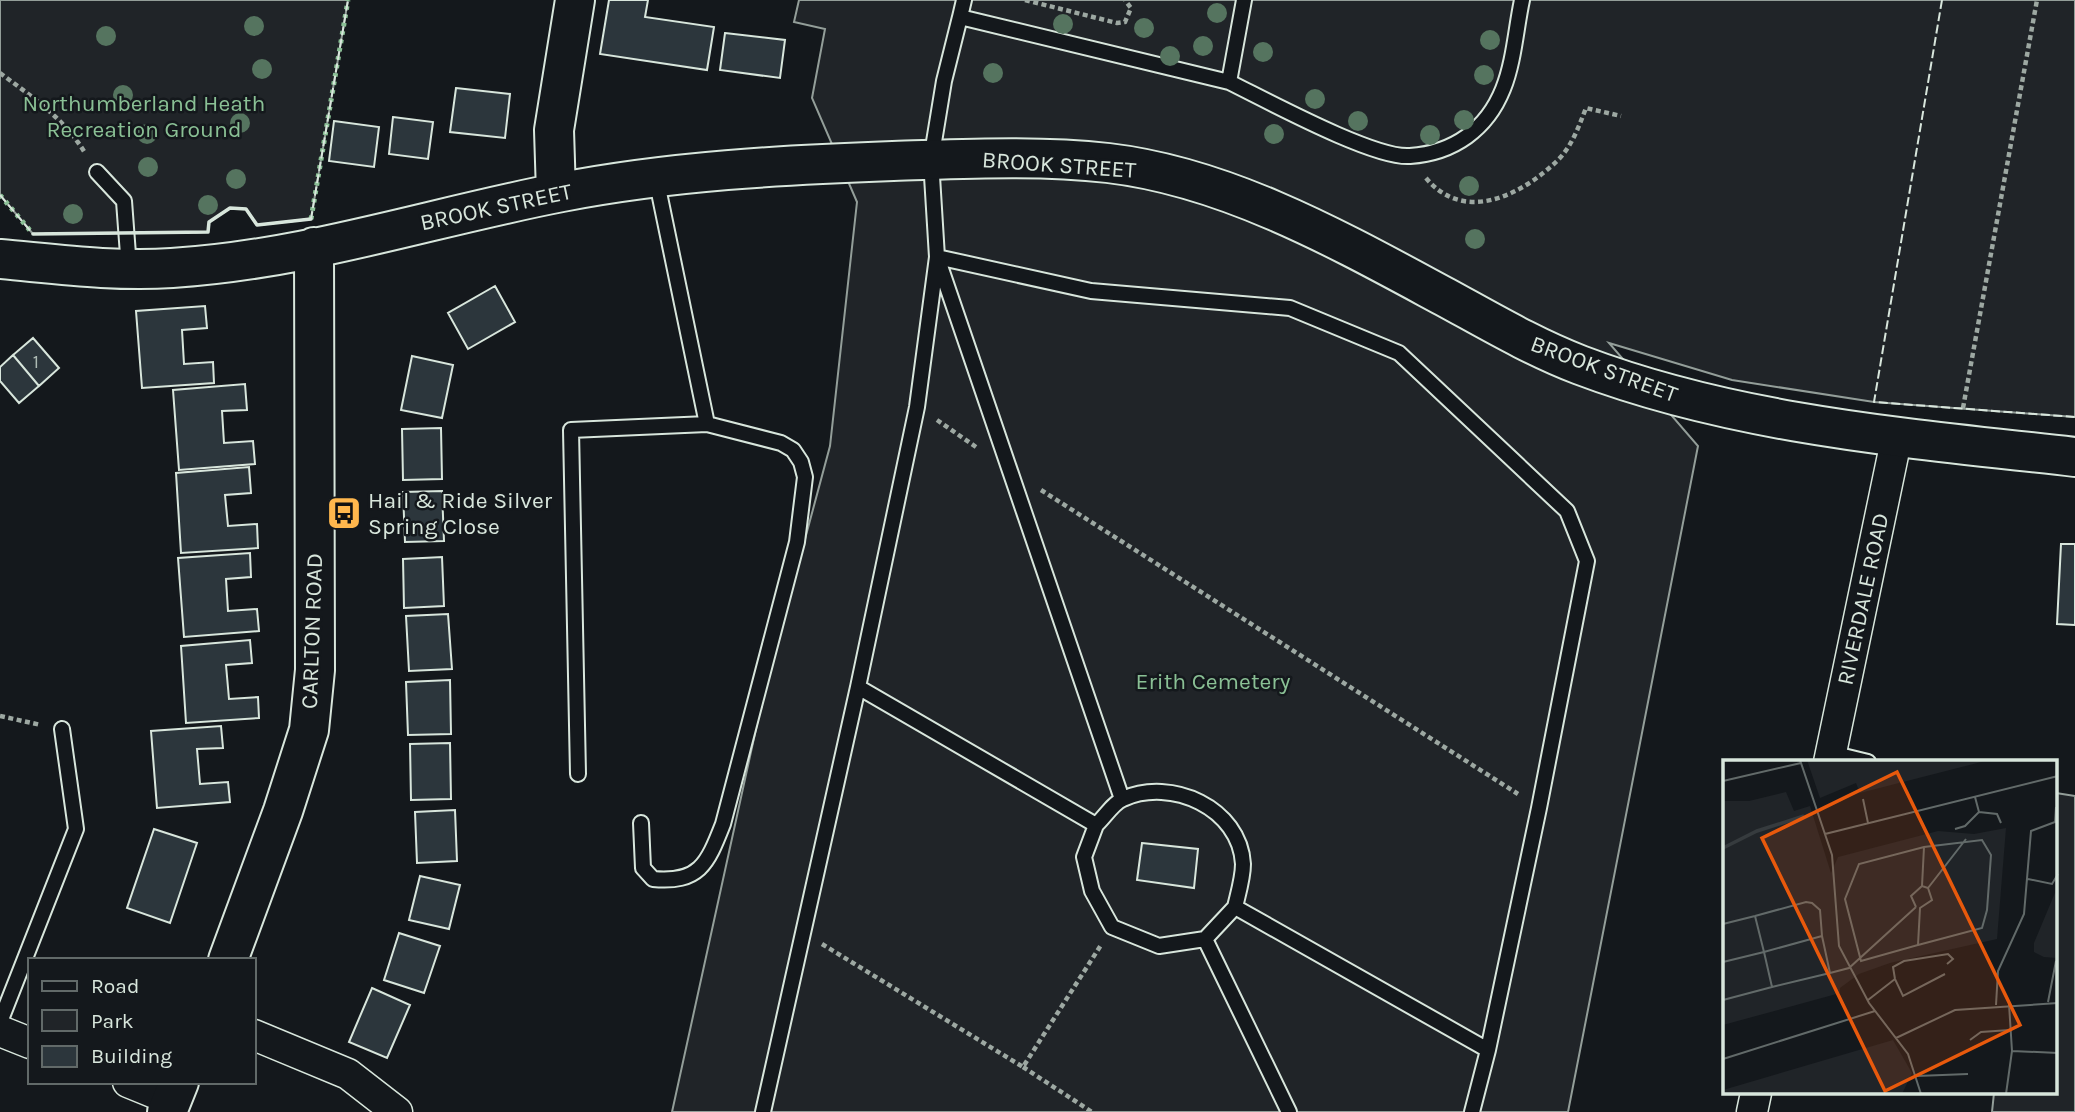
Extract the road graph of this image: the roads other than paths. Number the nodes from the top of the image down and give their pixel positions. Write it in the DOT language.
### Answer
graph roads {
  1 [pos="575,0"];
  2 [pos="964,0"];
  3 [pos="1244,0"];
  4 [pos="1522,0"];
  5 [pos="960,17"];
  6 [pos="1229,82"];
  7 [pos="931,160"];
  8 [pos="97,172"];
  9 [pos="655,177"];
  10 [pos="556,193"];
  11 [pos="314,247"];
  12 [pos="937,257"];
  13 [pos="0,259"];
  14 [pos="129,268"];
  15 [pos="707,424"];
  16 [pos="1897,436"];
  17 [pos="2075,457"];
  18 [pos="858,687"];
  19 [pos="62,729"];
  20 [pos="1830,757"];
  21 [pos="1853,760"];
  22 [pos="578,774"];
  23 [pos="1122,799"];
  24 [pos="641,823"];
  25 [pos="1096,825"];
  26 [pos="1236,907"];
  27 [pos="1205,939"];
  28 [pos="229,958"];
  29 [pos="0,1022"];
  30 [pos="0,1031"];
  31 [pos="256,1036"];
  32 [pos="28,1041"];
  33 [pos="1488,1050"];
  34 [pos="134,1084"];
  35 [pos="1756,1094"];
  36 [pos="173,1098"];
  37 [pos="397,1112"];
  38 [pos="763,1112"];
  39 [pos="1289,1112"];
  40 [pos="1472,1112"];
  41 [pos="1752,1112"];
  1 -- 10 [label="street"];
  2 -- 5 [label="lane"];
  3 -- 6 [label="lane"];
  4 -- 6 [label="lane"];
  5 -- 6 [label="lane"];
  5 -- 7 [label="lane"];
  7 -- 9 [label="street, BROOK STREET"];
  7 -- 12 [label="lane"];
  7 -- 16 [label="street, BROOK STREET"];
  8 -- 14 [label="lane"];
  9 -- 10 [label="street, BROOK STREET"];
  9 -- 15 [label="lane"];
  10 -- 11 [label="street, BROOK STREET"];
  11 -- 14 [label="street, BROOK STREET"];
  11 -- 28 [label="street, CARLTON ROAD"];
  12 -- 18 [label="lane"];
  12 -- 23 [label="lane"];
  12 -- 33 [label="lane"];
  13 -- 14 [label="street, BROOK STREET"];
  15 -- 22 [label="lane"];
  15 -- 24 [label="lane"];
  16 -- 17 [label="street, BROOK STREET"];
  16 -- 20 [label="street, RIVERDALE ROAD"];
  18 -- 25 [label="lane"];
  18 -- 38 [label="lane"];
  19 -- 29 [label="lane"];
  20 -- 21 [label="lane"];
  23 -- 25 [label="lane"];
  23 -- 26 [label="lane"];
  25 -- 27 [label="lane"];
  26 -- 27 [label="lane"];
  26 -- 33 [label="lane"];
  27 -- 39 [label="lane"];
  30 -- 32 [label="street"];
  31 -- 37 [label="street"];
  33 -- 40 [label="lane"];
  34 -- 36 [label="street"];
  35 -- 41 [label="street"];
}
